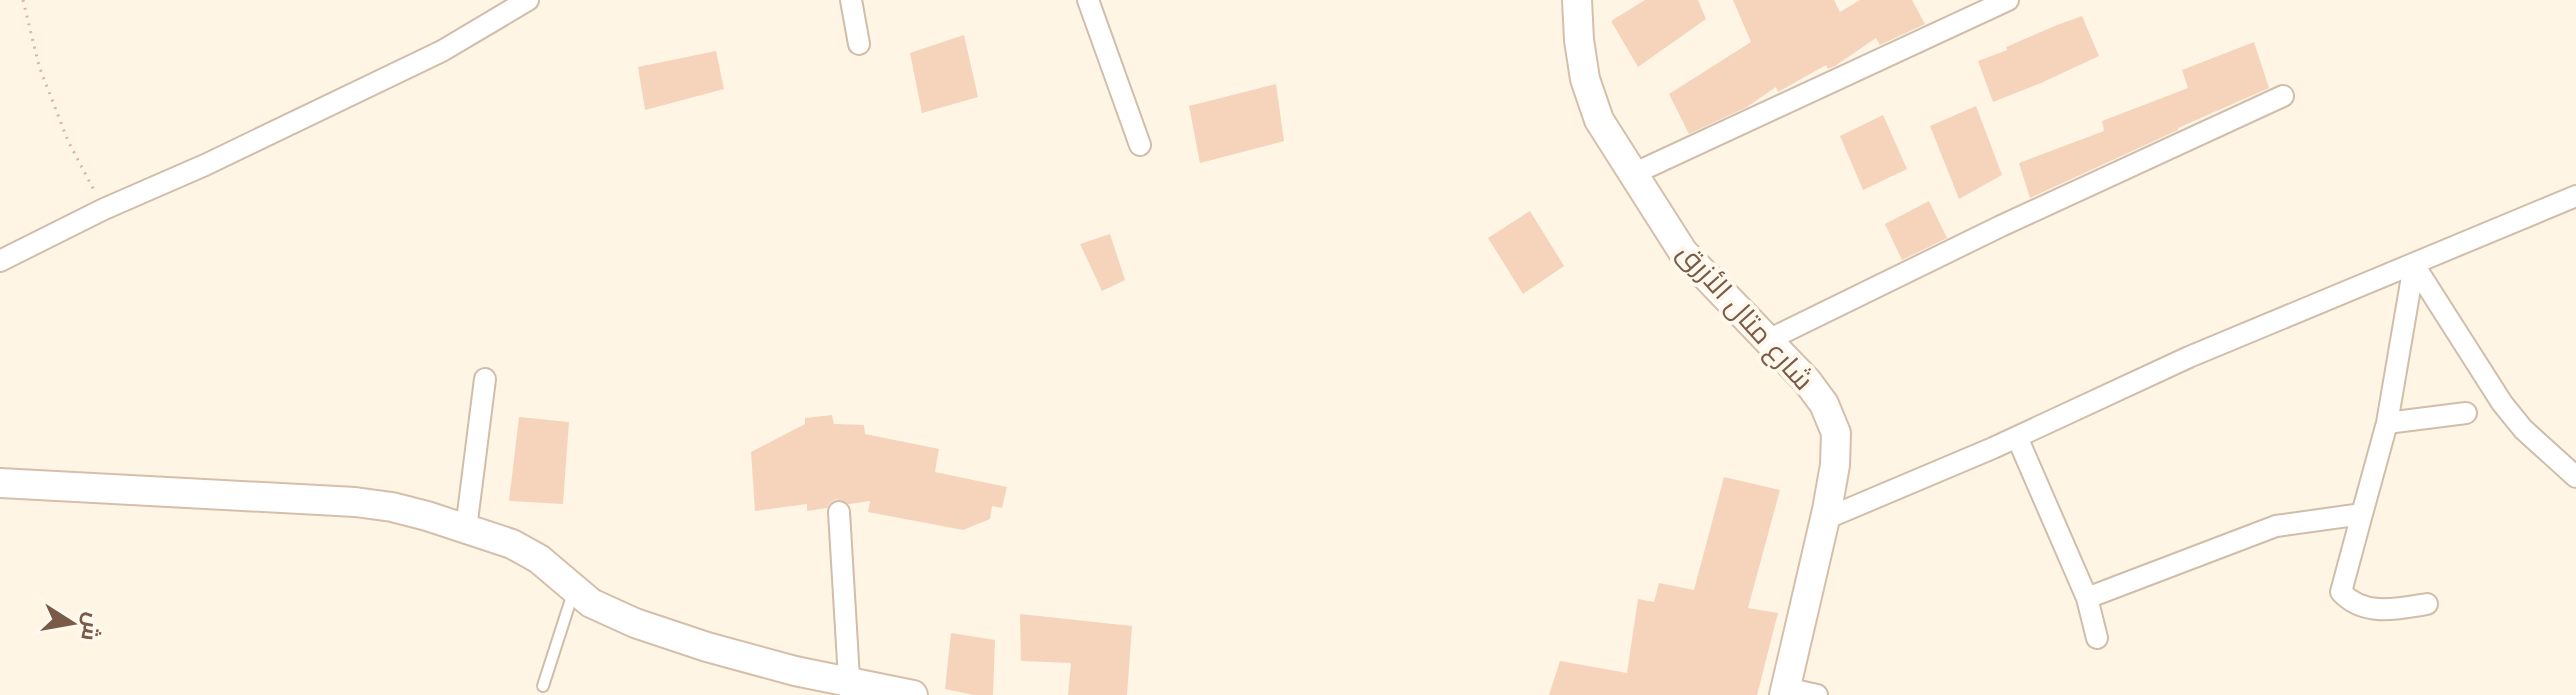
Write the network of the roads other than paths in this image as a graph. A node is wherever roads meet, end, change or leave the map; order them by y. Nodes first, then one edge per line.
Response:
1 (528, 0) edge
2 (851, 0) edge
3 (1088, 0) edge
4 (1577, 0) edge
5 (2008, 0) edge
6 (859, 44) dead end
7 (2283, 96) dead end
8 (1140, 145) dead end
9 (1633, 174) junction
10 (2576, 196) edge
11 (0, 261) edge
12 (2414, 265) junction
13 (1768, 340) junction
14 (485, 379) dead end
15 (2466, 413) dead end
16 (2387, 423) junction
17 (2017, 437) junction
18 (2576, 477) edge
19 (0, 483) edge
20 (839, 512) dead end
21 (2362, 514) junction
22 (1825, 519) junction
23 (466, 529) junction
24 (575, 590) junction
25 (2087, 598) junction
26 (2427, 604) dead end
27 (2097, 638) dead end
28 (543, 686) dead end
29 (850, 689) edge
30 (1784, 691) edge
31 (913, 695) edge
32 (1817, 695) edge

1 - 11 street
2 - 6 street
3 - 8 street
4 - 9 main road, شارع متال الأزرق
5 - 9 street
7 - 13 street
9 - 13 main road, شارع متال الأزرق
10 - 12 street
12 - 16 street
12 - 17 street
12 - 18 street
13 - 22 main road, شارع متال الأزرق
14 - 23 street
15 - 16 street
16 - 21 street
17 - 22 street
17 - 25 street
19 - 23 main road
20 - 29 street
21 - 25 street
21 - 26 street
22 - 30 main road, شارع متال الأزرق
23 - 24 main road
24 - 28 lane
24 - 29 main road
25 - 27 street
29 - 31 main road
30 - 32 street

